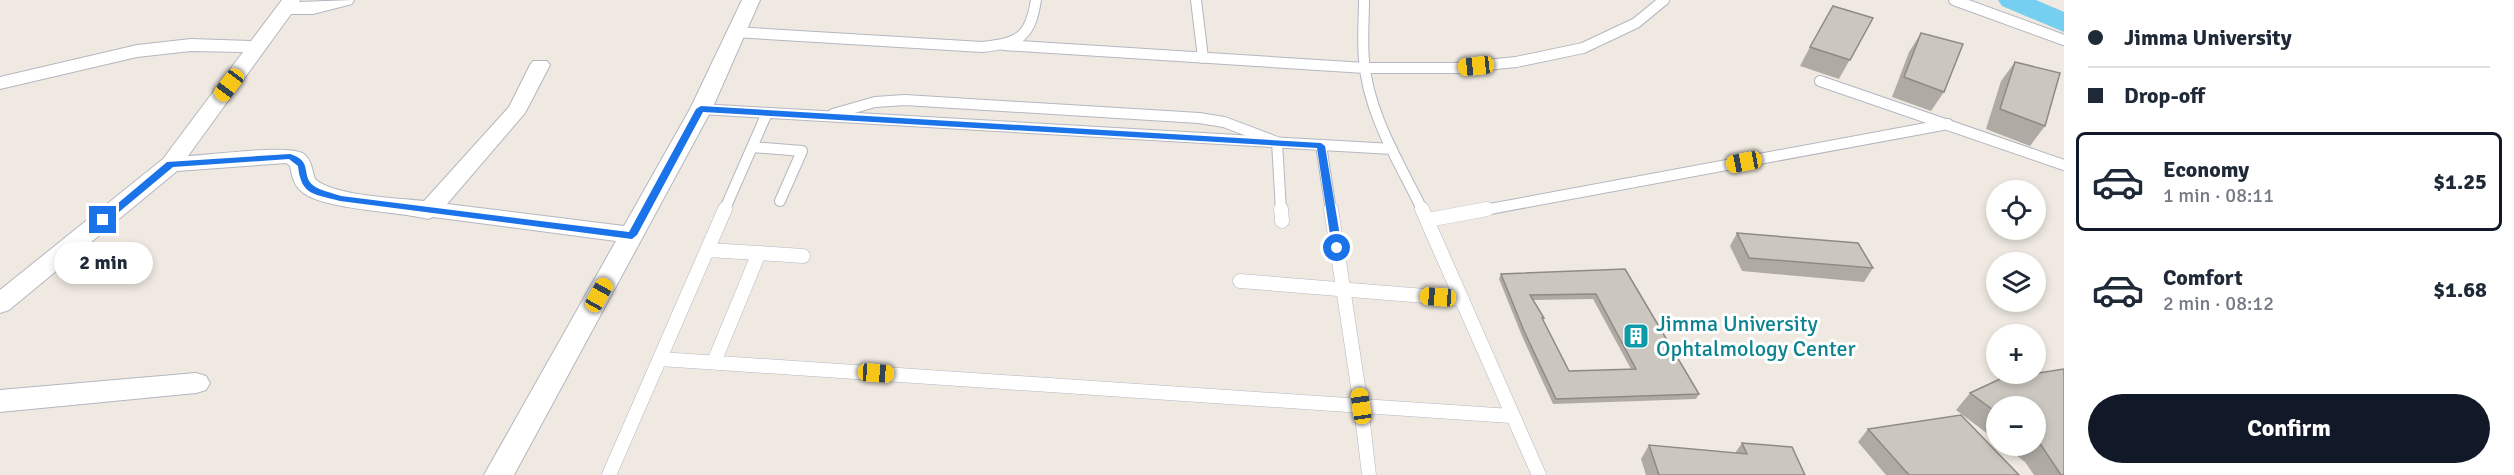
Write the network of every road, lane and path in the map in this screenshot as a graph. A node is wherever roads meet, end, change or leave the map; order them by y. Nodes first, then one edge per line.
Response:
1 (345, 0) edge
2 (751, 0) edge
3 (1036, 0) edge
4 (1196, 0) edge
5 (1364, 0) edge
6 (1664, 0) edge
7 (1954, 0) edge
8 (289, 4) edge
9 (735, 32) junction
10 (2064, 40) edge
11 (1004, 45) junction
12 (258, 47) junction
13 (1203, 58) junction
14 (540, 65) dead end
15 (1365, 68) junction
16 (1820, 81) dead end
17 (0, 83) edge
18 (701, 109) junction
19 (767, 113) junction
20 (826, 116) junction
21 (1948, 124) junction
22 (1277, 142) junction
23 (1321, 146) junction
24 (752, 147) junction
25 (1392, 149) junction
26 (171, 164) junction
27 (2064, 165) edge
28 (780, 201) dead end
29 (428, 211) junction
30 (1428, 220) junction
31 (1282, 221) dead end
32 (632, 235) junction
33 (707, 250) junction
34 (759, 253) junction
35 (802, 256) dead end
36 (1240, 281) dead end
37 (1344, 290) junction
38 (1462, 298) junction
39 (0, 304) edge
40 (660, 358) junction
41 (714, 362) junction
42 (196, 383) dead end
43 (0, 402) edge
44 (1361, 406) junction
45 (1511, 416) junction
46 (499, 475) edge
47 (609, 475) edge
48 (1369, 475) edge
49 (1539, 475) edge

1 - 8 street
2 - 9 street
3 - 11 lane
4 - 13 lane
5 - 15 lane
6 - 15 lane
7 - 10 lane
8 - 12 street
9 - 11 lane
9 - 18 street
11 - 13 lane
12 - 17 street
12 - 26 street
13 - 15 lane
14 - 29 street
15 - 25 lane
16 - 21 lane
18 - 19 lane
18 - 32 street
19 - 20 lane
19 - 24 lane
20 - 22 lane
20 - 22 lane
21 - 27 lane
21 - 30 lane
22 - 23 lane
22 - 31 lane
23 - 25 lane
23 - 37 lane
24 - 28 lane
24 - 33 lane
25 - 30 lane
26 - 29 street
26 - 39 street
29 - 32 street
30 - 38 lane
32 - 46 street
33 - 34 lane
33 - 40 lane
34 - 35 lane
34 - 41 lane
36 - 37 lane
37 - 38 lane
37 - 44 lane
38 - 45 lane
40 - 41 lane
40 - 47 lane
41 - 44 lane
42 - 43 street
44 - 45 lane
44 - 48 lane
45 - 49 lane

